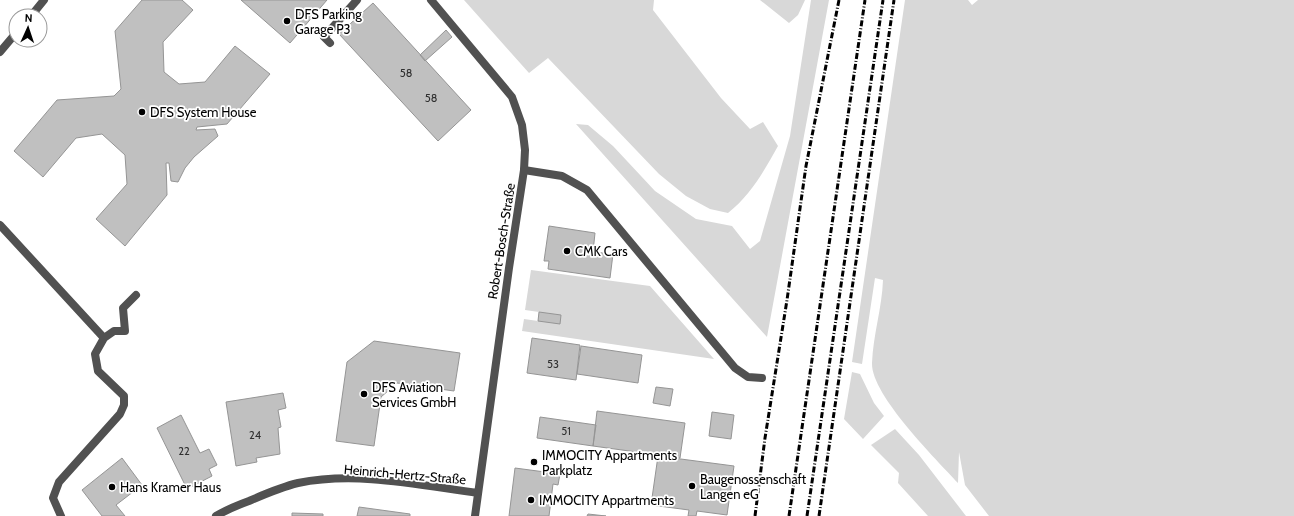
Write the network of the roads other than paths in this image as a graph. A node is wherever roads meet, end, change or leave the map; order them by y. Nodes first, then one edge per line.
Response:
1 (44, 0) edge
2 (357, 0) edge
3 (431, 0) edge
4 (38, 8) edge
5 (8, 42) edge
6 (330, 43) dead end
7 (0, 52) edge
8 (524, 170) junction
9 (0, 225) edge
10 (136, 295) dead end
11 (104, 338) junction
12 (762, 378) dead end
13 (478, 493) junction
14 (61, 516) edge
15 (216, 516) edge
16 (475, 516) edge

1 - 4 street
2 - 6 street
3 - 8 street, Robert-Bosch-Straße
5 - 7 street
8 - 12 street
8 - 13 street, Robert-Bosch-Straße
9 - 11 street
10 - 11 street
11 - 14 street
13 - 15 street, Heinrich-Hertz-Straße
13 - 16 street, Robert-Bosch-Straße

